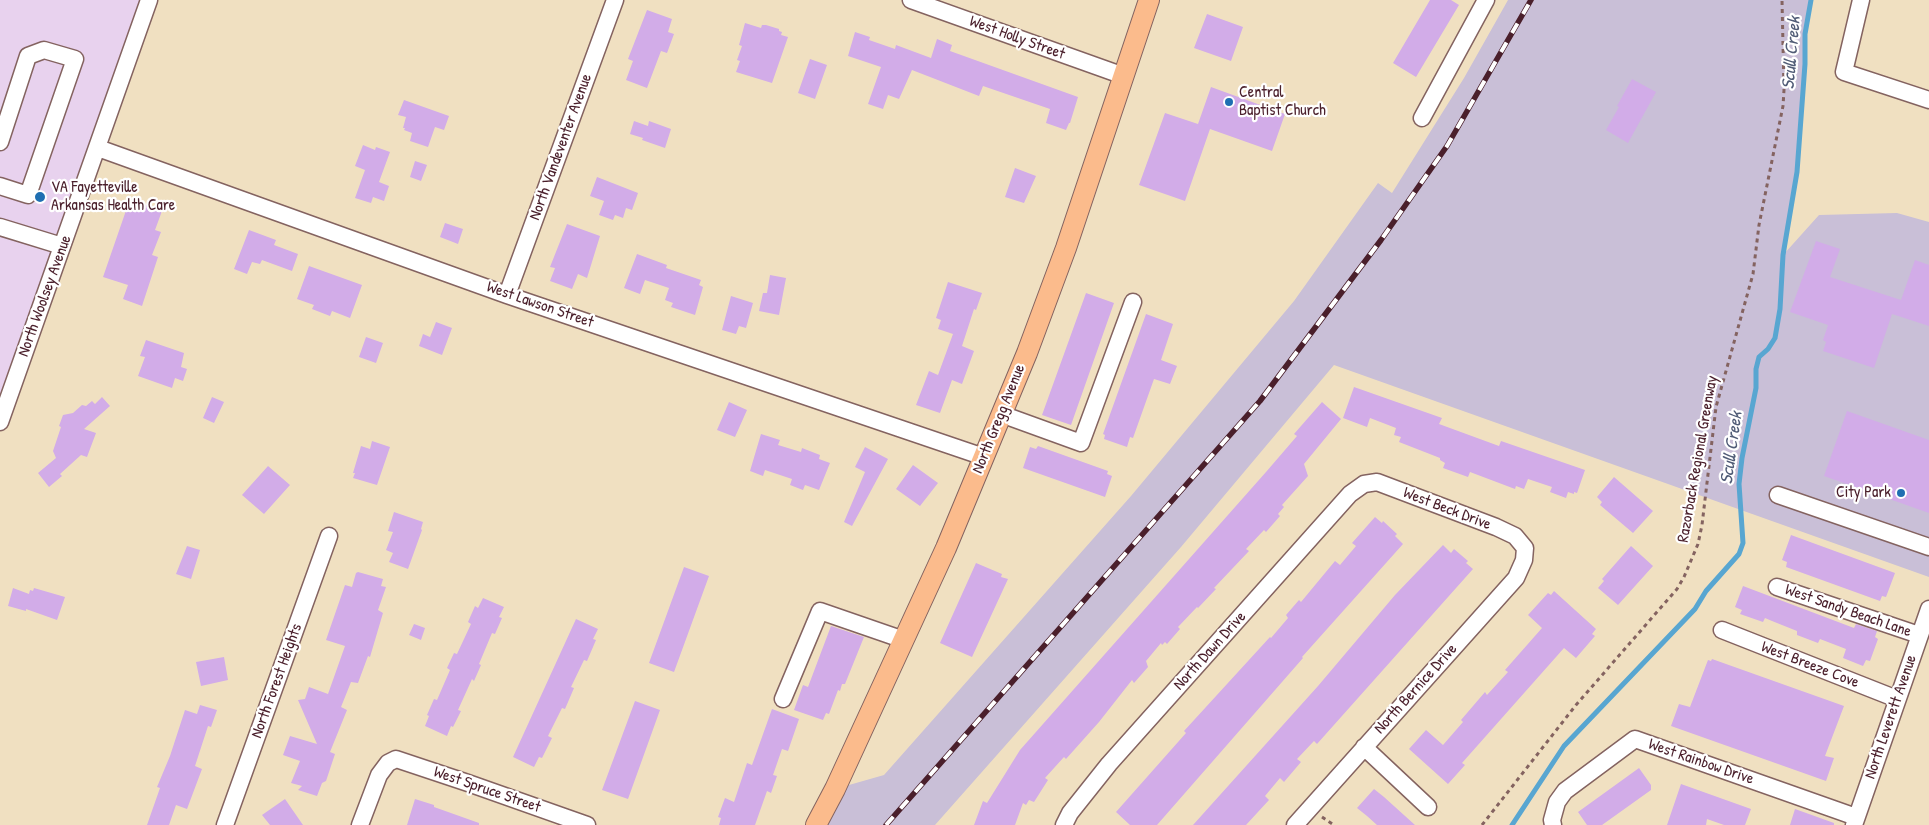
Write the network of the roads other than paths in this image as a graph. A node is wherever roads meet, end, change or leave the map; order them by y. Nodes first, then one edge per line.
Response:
1 (149, 0) edge
2 (615, 0) edge
3 (910, 0) edge
4 (1149, 0) edge
5 (1486, 0) edge
6 (1862, 0) edge
7 (1124, 76) junction
8 (1929, 100) edge
9 (1422, 118) dead end
10 (0, 142) edge
11 (98, 148) junction
12 (0, 186) edge
13 (0, 228) edge
14 (62, 246) junction
15 (507, 294) junction
16 (1133, 302) dead end
17 (1002, 414) junction
18 (0, 422) edge
19 (984, 457) junction
20 (1364, 484) joint
21 (1778, 495) dead end
22 (329, 536) dead end
23 (1929, 547) edge
24 (1524, 548) joint
25 (1777, 587) dead end
26 (1929, 609) edge
27 (1722, 630) dead end
28 (1920, 635) junction
29 (904, 640) junction
30 (783, 699) dead end
31 (1897, 699) junction
32 (1364, 747) junction
33 (1428, 807) dead end
34 (1855, 821) edge
35 (225, 825) edge
36 (360, 825) edge
37 (587, 825) edge
38 (816, 825) edge
39 (1064, 825) edge
40 (1295, 825) edge
41 (1553, 825) edge

1 - 11 street, North Woolsey Avenue
2 - 15 street, North Vandeventer Avenue
3 - 7 street, West Holly Street
4 - 7 main road, North Gregg Avenue
5 - 9 street
6 - 8 street
7 - 17 main road, North Gregg Avenue
10 - 12 street
11 - 14 street, North Woolsey Avenue
11 - 15 street, West Lawson Street
13 - 14 street
14 - 18 street, North Woolsey Avenue
15 - 19 street, West Lawson Street
16 - 17 street
17 - 19 main road, North Gregg Avenue
19 - 29 main road, North Gregg Avenue
20 - 24 street, West Beck Drive
20 - 39 street, North Dawn Drive
21 - 23 street
22 - 35 street, North Forest Heights
24 - 32 street, North Bernice Drive
25 - 28 street, West Sandy Beach Lane
26 - 28 street, North Leverett Avenue
27 - 31 street, West Breeze Cove
28 - 31 street, North Leverett Avenue
29 - 30 street
29 - 38 main road, North Gregg Avenue
31 - 34 street, North Leverett Avenue
32 - 33 street
32 - 40 street, North Bernice Drive
34 - 41 street, West Rainbow Drive
36 - 37 street, West Spruce Street

